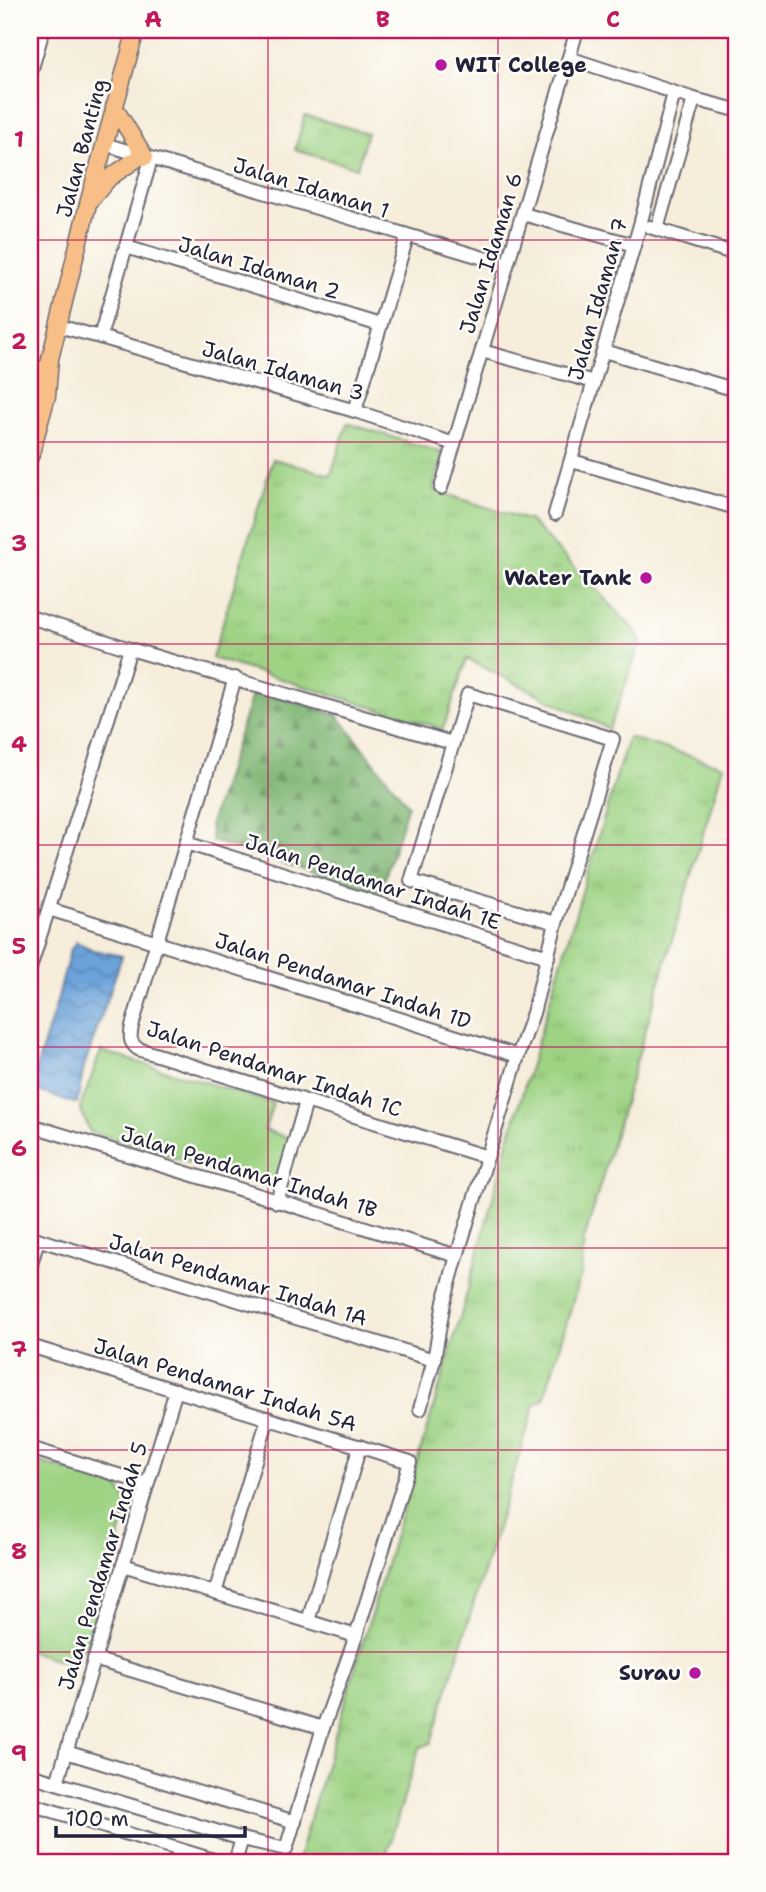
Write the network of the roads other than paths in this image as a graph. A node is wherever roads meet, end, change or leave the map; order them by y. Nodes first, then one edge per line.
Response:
1 (43, 30) edge
2 (136, 30) edge
3 (577, 30) edge
4 (569, 58) junction
5 (30, 75) edge
6 (674, 93) junction
7 (694, 99) junction
8 (114, 107) junction
9 (736, 110) edge
10 (104, 144) junction
11 (146, 157) junction
12 (88, 204) junction
13 (523, 214) junction
14 (640, 225) junction
15 (657, 229) junction
16 (407, 237) junction
17 (634, 245) junction
18 (126, 247) junction
19 (736, 254) edge
20 (506, 265) junction
21 (58, 326) junction
22 (380, 326) junction
23 (100, 337) junction
24 (482, 351) junction
25 (604, 351) junction
26 (50, 359) junction
27 (594, 382) junction
28 (736, 390) edge
29 (30, 402) edge
30 (355, 411) junction
31 (454, 444) junction
32 (30, 457) edge
33 (572, 461) junction
34 (441, 488) dead end
35 (736, 509) edge
36 (555, 514) dead end
37 (30, 617) edge
38 (130, 649) junction
39 (235, 678) junction
40 (452, 743) junction
41 (186, 843) junction
42 (49, 909) junction
43 (556, 923) junction
44 (157, 942) junction
45 (548, 957) junction
46 (30, 968) edge
47 (518, 1056) junction
48 (306, 1102) junction
49 (30, 1125) edge
50 (487, 1157) junction
51 (277, 1202) junction
52 (34, 1238) edge
53 (457, 1256) junction
54 (30, 1268) edge
55 (30, 1346) edge
56 (434, 1360) junction
57 (176, 1390) junction
58 (420, 1409) dead end
59 (268, 1418) junction
60 (360, 1446) junction
61 (30, 1448) edge
62 (147, 1484) junction
63 (123, 1565) junction
64 (215, 1593) junction
65 (308, 1621) junction
66 (356, 1636) junction
67 (94, 1659) junction
68 (323, 1728) junction
69 (66, 1752) junction
70 (30, 1775) edge
71 (57, 1783) junction
72 (30, 1804) edge
73 (295, 1822) junction
74 (242, 1839) junction
75 (220, 1862) edge
76 (235, 1862) edge

1 - 5 street
2 - 8 main road, Jalan Banting
3 - 4 street, Jalan Idaman 6
4 - 6 street
4 - 13 street, Jalan Idaman 6
6 - 7 street
6 - 14 street, Jalan Idaman 7
7 - 9 street
7 - 15 street, Jalan Idaman 7
8 - 10 main road, Jalan Banting
8 - 11 main road
10 - 11 street, Jalan Idaman 1
10 - 12 main road, Jalan Banting
11 - 12 main road
11 - 16 street, Jalan Idaman 1
11 - 18 street
12 - 21 main road, Jalan Banting
13 - 17 street
13 - 20 street, Jalan Idaman 6
14 - 15 street
14 - 17 street, Jalan Idaman 7
15 - 19 street
16 - 20 street, Jalan Idaman 1
16 - 22 street
17 - 25 street, Jalan Idaman 7
18 - 22 street, Jalan Idaman 2
18 - 23 street
20 - 24 street, Jalan Idaman 6
21 - 23 street, Jalan Idaman 3
21 - 26 main road, Jalan Banting
22 - 30 street
23 - 30 street, Jalan Idaman 3
24 - 27 street
24 - 31 street, Jalan Idaman 6
25 - 27 street, Jalan Idaman 7
25 - 28 street
26 - 29 main road, Jalan Banting
26 - 32 main road, Jalan Banting
27 - 33 street, Jalan Idaman 7
30 - 31 street, Jalan Idaman 3
31 - 34 street, Jalan Idaman 6
33 - 35 street
33 - 36 street, Jalan Idaman 7
37 - 38 street
38 - 39 street
38 - 42 street
39 - 40 street
39 - 41 street, Jalan Pendamar Indah 1C
40 - 43 street
40 - 43 street
41 - 44 street, Jalan Pendamar Indah 1C
41 - 45 street, Jalan Pendamar Indah 1E
42 - 44 street, Jalan Pendamar Indah 1D
42 - 46 street
43 - 45 street
44 - 47 street, Jalan Pendamar Indah 1D
44 - 48 street, Jalan Pendamar Indah 1C
45 - 47 street
47 - 50 street
48 - 50 street, Jalan Pendamar Indah 1C
48 - 51 street
49 - 51 street, Jalan Pendamar Indah 1B
50 - 53 street
51 - 53 street, Jalan Pendamar Indah 1B
52 - 54 street
52 - 56 street, Jalan Pendamar Indah 1A
53 - 56 street
55 - 57 street, Jalan Pendamar Indah 5A
56 - 58 street
57 - 59 street, Jalan Pendamar Indah 5A
57 - 62 street, Jalan Pendamar Indah 5
59 - 60 street, Jalan Pendamar Indah 5A
59 - 64 street
60 - 65 street
60 - 66 street, Jalan Pendamar Indah 5A
61 - 62 street
62 - 63 street, Jalan Pendamar Indah 5
63 - 64 street
63 - 67 street, Jalan Pendamar Indah 5
64 - 65 street
65 - 66 street
66 - 68 street
67 - 68 street
67 - 69 street, Jalan Pendamar Indah 5
68 - 73 street
69 - 71 street, Jalan Pendamar Indah 5
69 - 73 street
70 - 71 street
71 - 74 street
72 - 75 street
73 - 74 street
74 - 76 street

